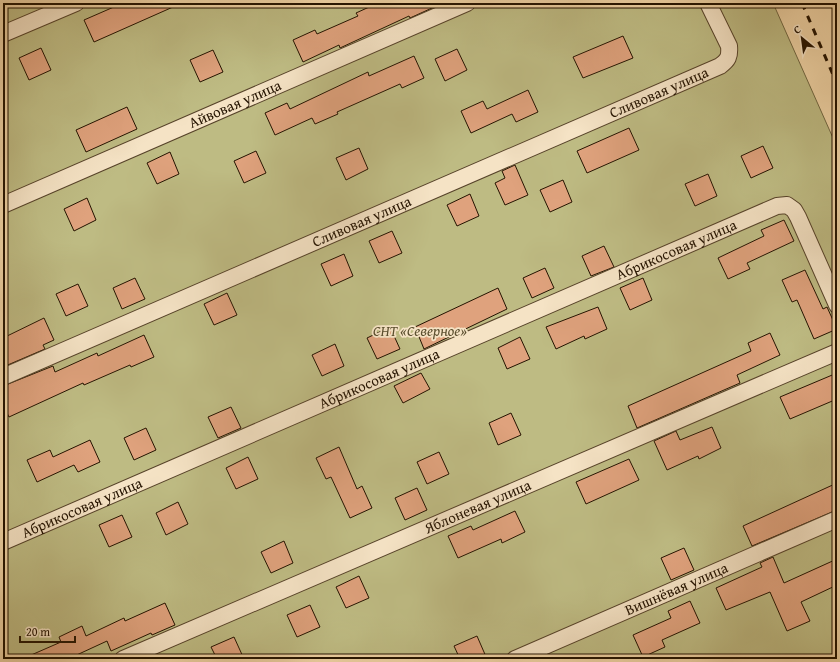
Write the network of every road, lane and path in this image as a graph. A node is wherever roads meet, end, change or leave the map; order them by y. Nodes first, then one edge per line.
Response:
1 (76, 3) edge
2 (467, 3) edge
3 (708, 3) edge
4 (3, 34) edge
5 (3, 205) edge
6 (837, 305) edge
7 (835, 354) edge
8 (3, 377) edge
9 (837, 519) edge
10 (3, 542) edge
11 (123, 659) edge
12 (515, 659) edge

1 - 4 street
2 - 5 street, Айвовая улица
3 - 8 street, Сливовая улица
6 - 10 street, Абрикосовая улица
7 - 11 street, Яблоневая улица
9 - 12 street, Вишнёвая улица

